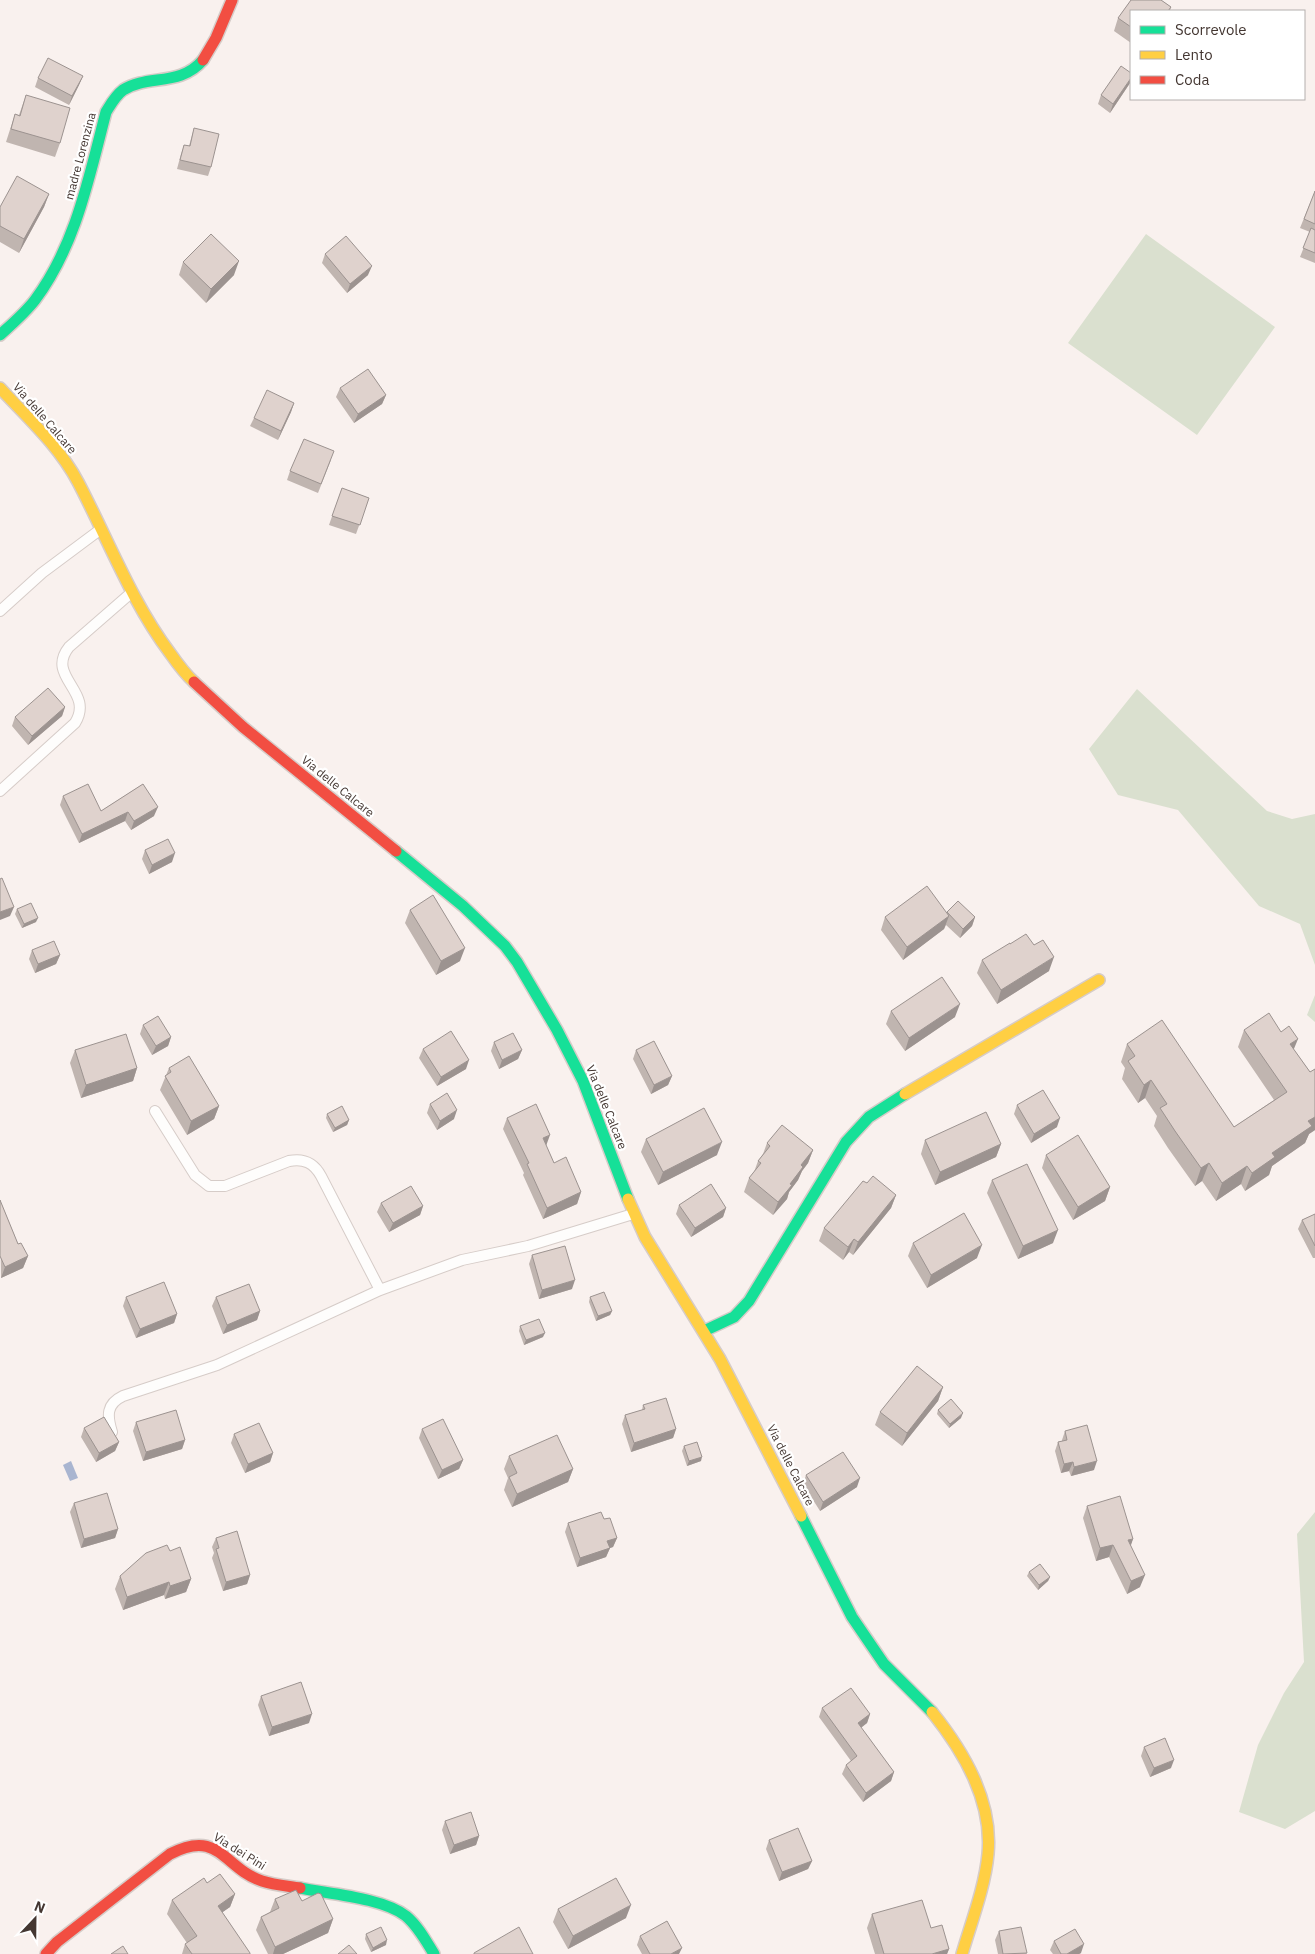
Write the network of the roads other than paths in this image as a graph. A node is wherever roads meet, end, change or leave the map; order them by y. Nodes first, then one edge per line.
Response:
1 (232, 0) edge
2 (0, 335) edge
3 (0, 388) edge
4 (102, 528) junction
5 (132, 592) junction
6 (0, 611) edge
7 (0, 790) edge
8 (1100, 980) dead end
9 (155, 1111) dead end
10 (634, 1214) junction
11 (380, 1290) junction
12 (704, 1332) junction
13 (112, 1432) edge
14 (46, 1954) edge
15 (434, 1954) edge
16 (962, 1954) edge

1 - 2 street, madre Lorenzina
3 - 4 street, Via delle Calcare
4 - 5 street, Via delle Calcare
4 - 6 lane
5 - 7 lane
5 - 10 street, Via delle Calcare
8 - 12 street
9 - 11 lane
10 - 11 lane
10 - 12 street, Via delle Calcare
11 - 13 lane
12 - 16 street, Via delle Calcare
14 - 15 street, Via dei Pini

